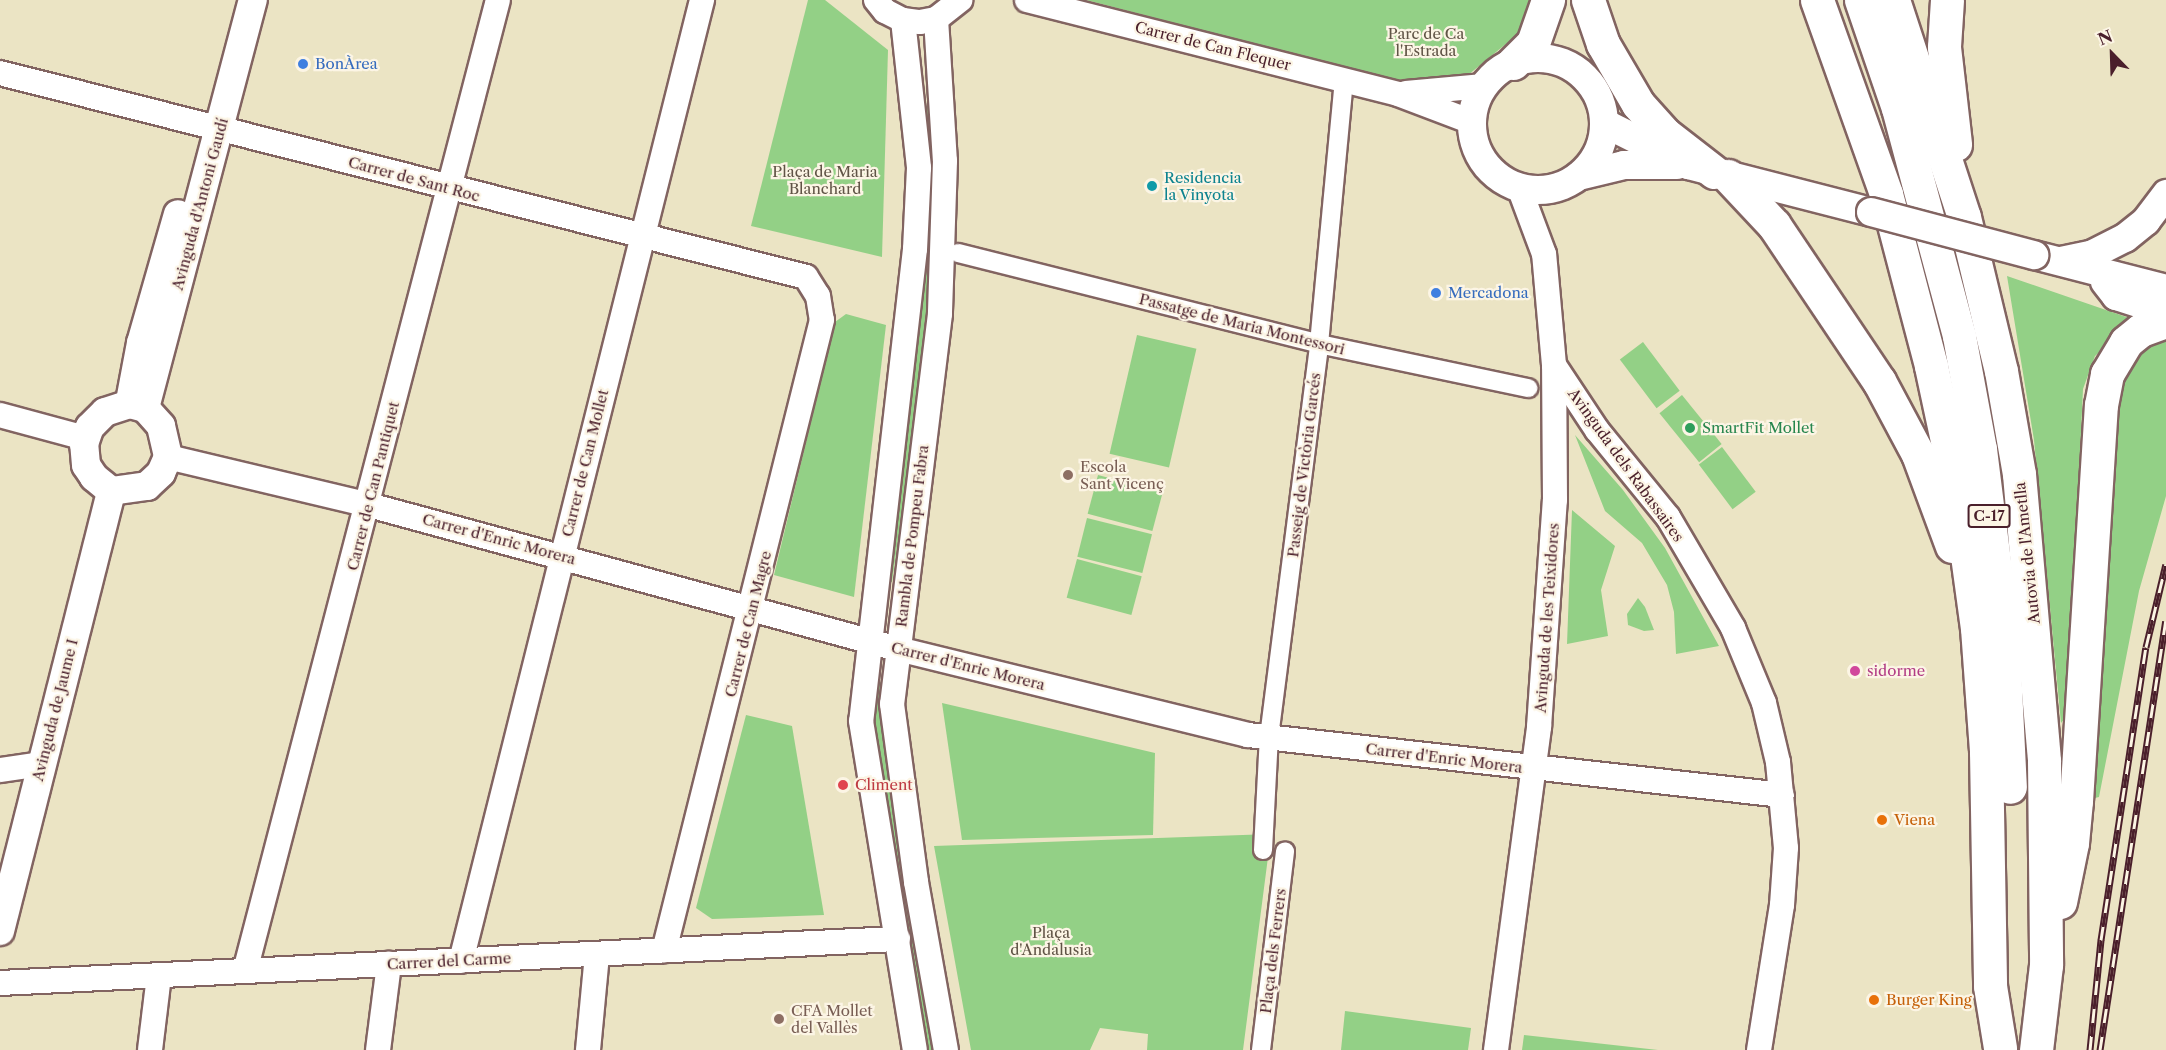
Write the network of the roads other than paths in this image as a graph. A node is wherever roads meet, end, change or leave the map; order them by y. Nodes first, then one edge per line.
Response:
1 (236, 0) edge
2 (253, 0) edge
3 (498, 0) edge
4 (702, 0) edge
5 (876, 0) edge
6 (960, 0) edge
7 (1028, 0) edge
8 (1548, 0) edge
9 (1588, 0) edge
10 (1817, 0) edge
11 (1861, 0) edge
12 (1893, 0) edge
13 (1947, 0) edge
14 (936, 19) junction
15 (903, 21) junction
16 (1513, 63) junction
17 (0, 73) edge
18 (1344, 80) junction
19 (1484, 86) junction
20 (1398, 94) junction
21 (1472, 122) junction
22 (1604, 123) junction
23 (211, 127) junction
24 (1710, 171) junction
25 (1578, 176) junction
26 (1519, 187) junction
27 (449, 188) junction
28 (2166, 194) edge
29 (1964, 217) junction
30 (642, 238) junction
31 (958, 253) dead end
32 (2048, 258) junction
33 (2098, 273) junction
34 (2166, 289) edge
35 (818, 296) joint
36 (2166, 312) edge
37 (2166, 321) edge
38 (1319, 344) junction
39 (1554, 366) junction
40 (1528, 388) dead end
41 (137, 406) junction
42 (0, 415) edge
43 (86, 438) junction
44 (168, 457) junction
45 (111, 491) junction
46 (369, 505) junction
47 (561, 556) junction
48 (753, 607) junction
49 (1977, 628) junction
50 (868, 641) junction
51 (898, 649) junction
52 (1269, 737) junction
53 (41, 764) junction
54 (1531, 769) junction
55 (0, 770) edge
56 (1782, 795) junction
57 (1263, 850) dead end
58 (1285, 851) dead end
59 (0, 930) edge
60 (898, 939) junction
61 (664, 951) junction
62 (597, 954) junction
63 (461, 960) junction
64 (389, 964) junction
65 (2046, 965) junction
66 (245, 971) junction
67 (159, 976) junction
68 (0, 983) edge
69 (2000, 1049) edge
70 (150, 1050) edge
71 (378, 1050) edge
72 (588, 1050) edge
73 (915, 1050) edge
74 (946, 1050) edge
75 (1261, 1050) edge
76 (1496, 1050) edge
77 (1759, 1050) edge
78 (2036, 1050) edge

1 - 23 street, Avinguda d'Antoni Gaudí
2 - 23 street, Avinguda d'Antoni Gaudí
3 - 27 street, Carrer de Can Pantiquet
4 - 30 street, Carrer de Can Mollet
5 - 15 street
6 - 14 street
7 - 18 street, Carrer de Can Flequer
8 - 16 highway
9 - 24 highway
10 - 49 highway
11 - 69 highway, C-17
12 - 29 highway, Autovia de l'Ametlla / C-17
13 - 29 highway
14 - 15 street
14 - 51 street, Rambla de Pompeu Fabra
15 - 50 street, Rambla de Pompeu Fabra
16 - 19 street
16 - 22 street
17 - 23 street, Carrer de Sant Roc
18 - 20 street, Carrer de Can Flequer
18 - 38 street, Passeig de Victòria Garcés
19 - 20 street, Carrer de Can Flequer
19 - 21 street
20 - 21 street, Carrer de Can Flequer
21 - 26 street
22 - 24 street
22 - 25 street
23 - 27 street, Carrer de Sant Roc
23 - 41 street, Avinguda d'Antoni Gaudí
24 - 25 street
24 - 32 street, bridge
24 - 49 highway
25 - 26 street
26 - 39 street, Avinguda de les Teixidores
27 - 30 street, Carrer de Sant Roc
27 - 46 street, Carrer de Can Pantiquet
28 - 32 street
29 - 65 highway, Autovia de l'Ametlla / C-17
30 - 35 street, Carrer de Sant Roc
30 - 47 street, Carrer de Can Mollet
31 - 38 street, Passatge de Maria Montessori
32 - 33 street
33 - 34 street
33 - 36 street
35 - 48 street, Carrer de Can Magre
37 - 65 highway
38 - 40 street, Passatge de Maria Montessori
38 - 52 street, Passeig de Victòria Garcés
39 - 54 street, Avinguda de les Teixidores
39 - 56 street, Avinguda dels Rabassaires
41 - 43 street
41 - 44 street
42 - 43 street
43 - 45 street
44 - 45 street
44 - 46 street, Carrer d'Enric Morera
45 - 53 street, Avinguda de Jaume I
46 - 47 street, Carrer d'Enric Morera
46 - 66 street, Carrer de Can Pantiquet
47 - 48 street, Carrer d'Enric Morera
47 - 63 street, Carrer de Can Mollet
48 - 50 street, Carrer d'Enric Morera
48 - 61 street, Carrer de Can Magre
49 - 69 highway
50 - 51 street, Carrer d'Enric Morera
50 - 60 street, Rambla de Pompeu Fabra
51 - 52 street, Carrer d'Enric Morera
51 - 74 street, Rambla de Pompeu Fabra
52 - 54 street, Carrer d'Enric Morera
52 - 57 street, Passeig de Victòria Garcés
53 - 55 street
53 - 59 street, Avinguda de Jaume I
54 - 56 street, Carrer d'Enric Morera
54 - 76 street, Avinguda de les Teixidores
56 - 77 street, Avinguda dels Rabassaires
58 - 75 street, Plaça dels Ferrers
60 - 61 street, Carrer del Carme
60 - 73 street, Rambla de Pompeu Fabra
61 - 62 street, Carrer del Carme
62 - 63 street, Carrer del Carme
62 - 72 street
63 - 64 street, Carrer del Carme
64 - 66 street, Carrer del Carme
64 - 71 street
65 - 78 highway, Autovia de l'Ametlla / C-17
66 - 67 street, Carrer del Carme
67 - 68 street, Carrer del Carme
67 - 70 street

